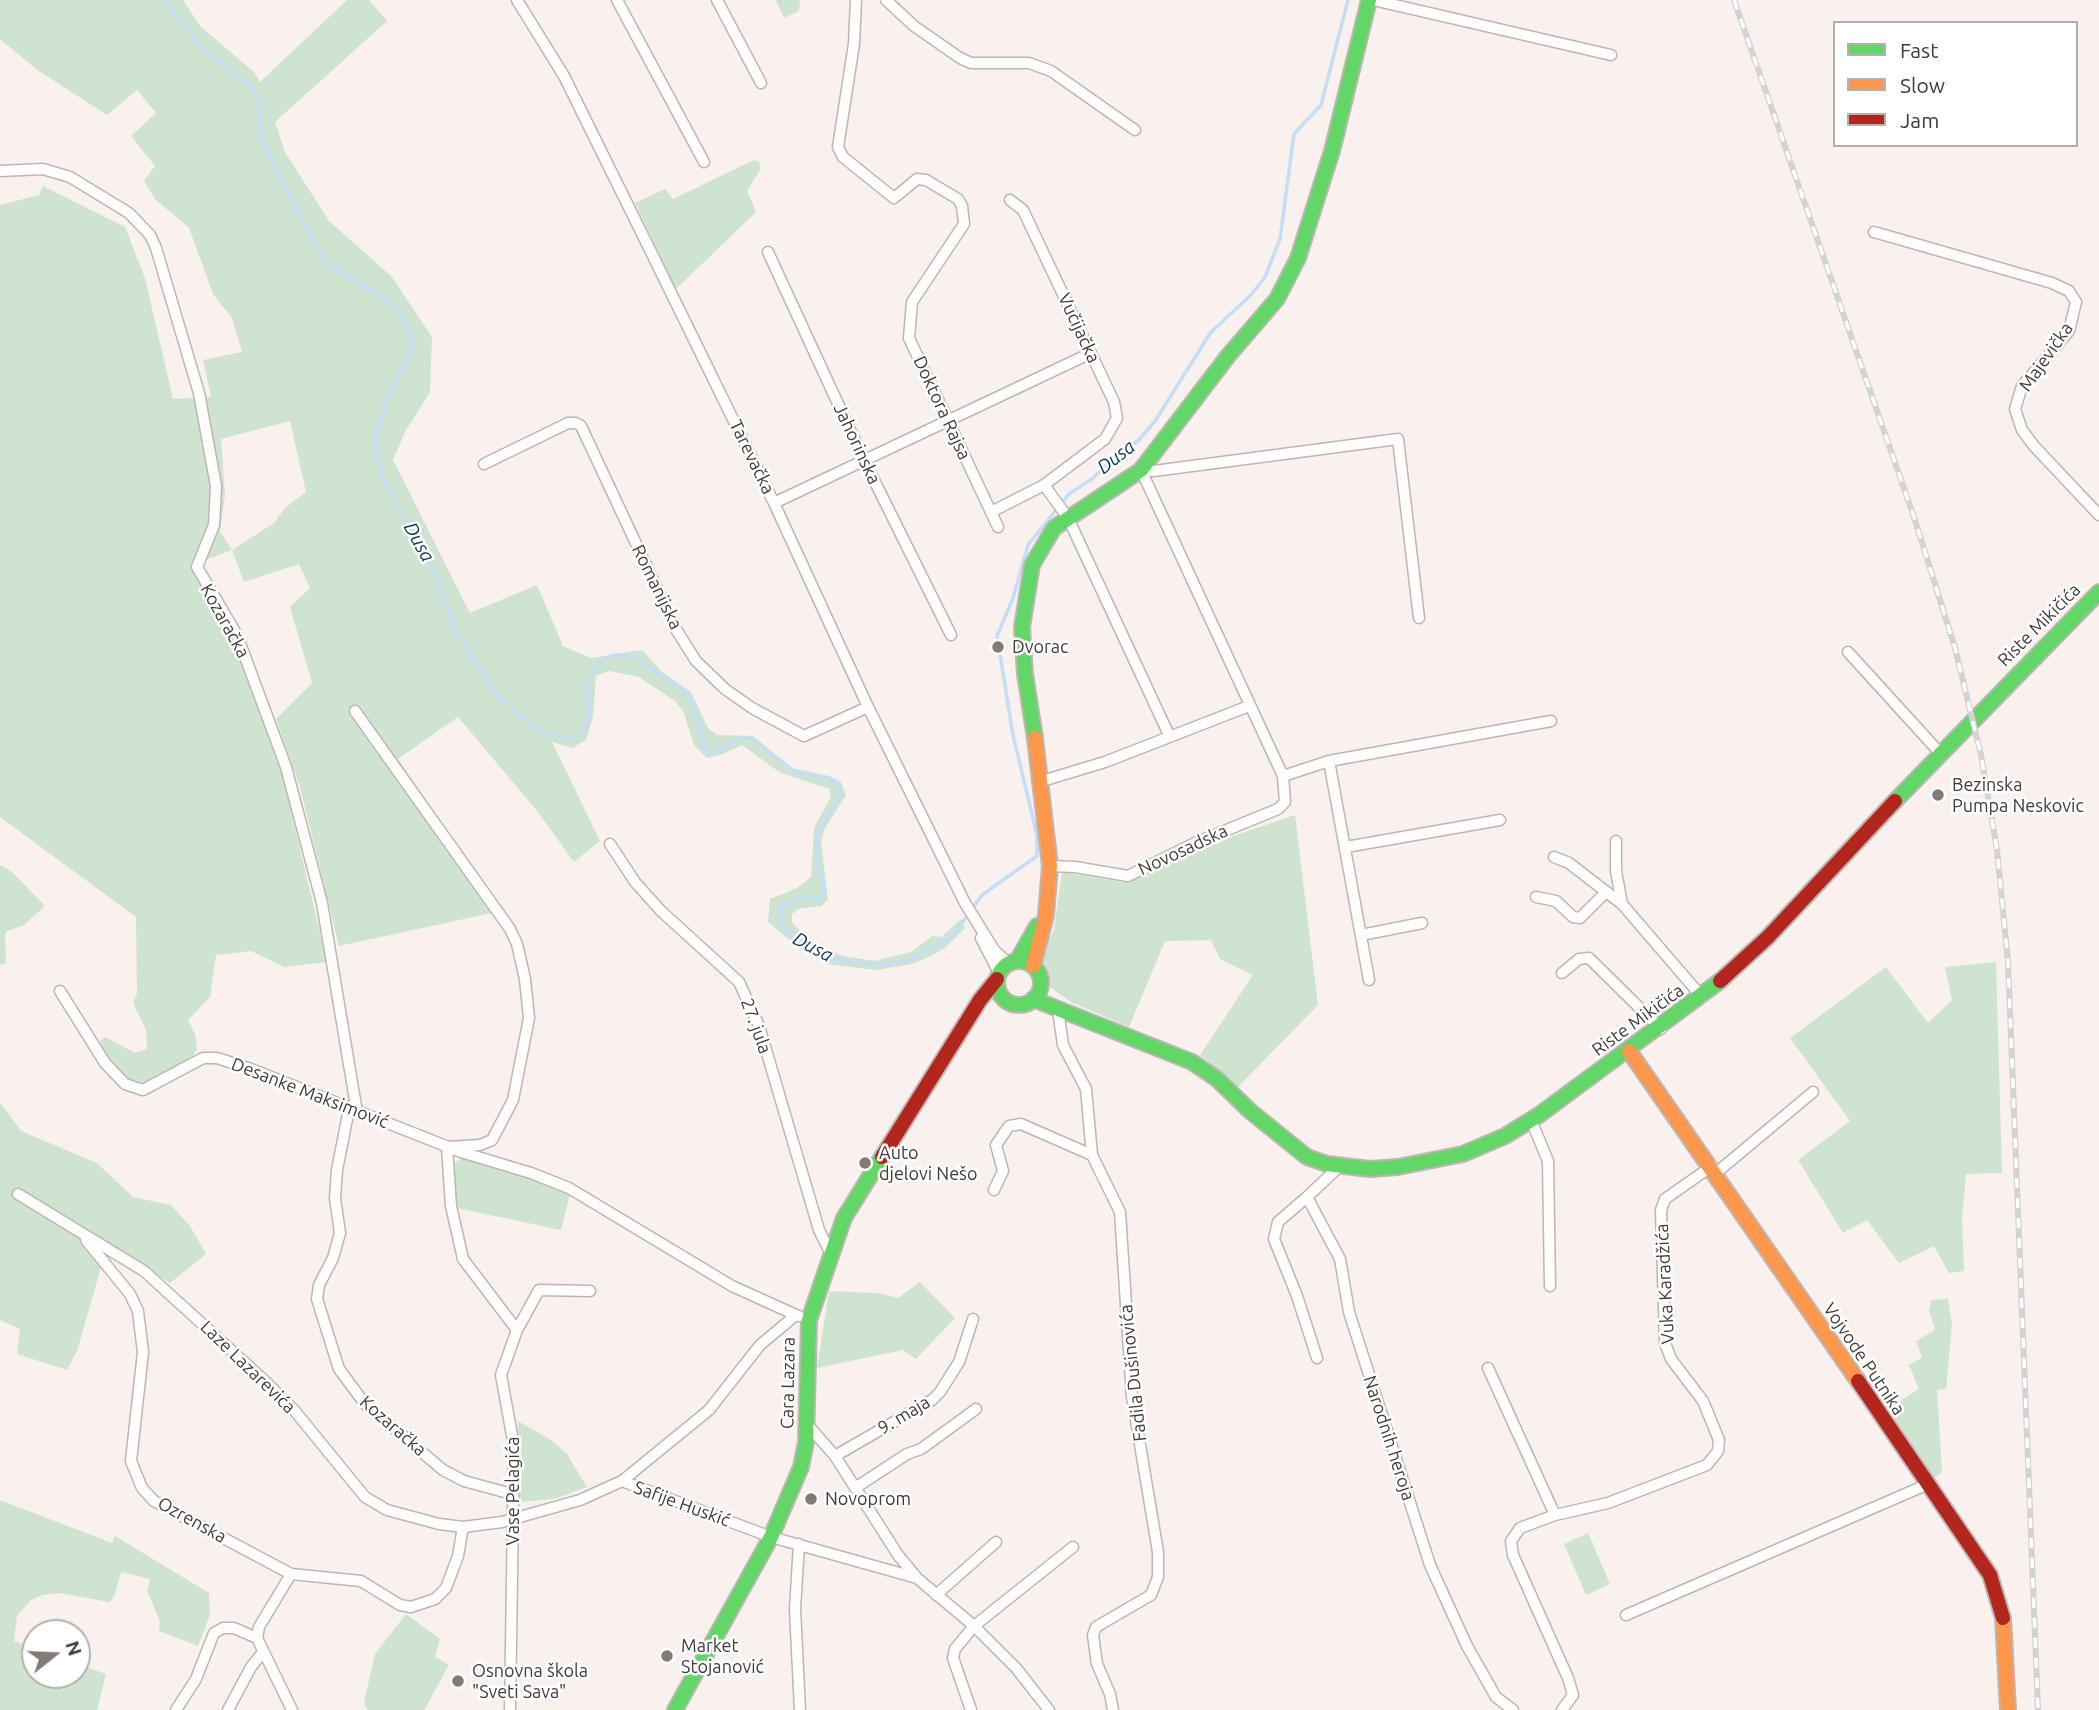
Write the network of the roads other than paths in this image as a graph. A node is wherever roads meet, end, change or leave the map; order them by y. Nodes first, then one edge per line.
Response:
1 (517, 0) edge
2 (617, 0) edge
3 (717, 0) edge
4 (856, 0) edge
5 (886, 0) edge
6 (1371, 0) edge
7 (1611, 55) dead end
8 (761, 83) dead end
9 (1135, 130) dead end
10 (704, 162) dead end
11 (0, 171) edge
12 (1010, 200) dead end
13 (1874, 232) dead end
14 (768, 252) dead end
15 (1091, 353) junction
16 (948, 422) junction
17 (864, 460) junction
18 (484, 464) dead end
19 (1141, 470) junction
20 (1047, 489) junction
21 (774, 503) junction
22 (991, 512) junction
23 (1065, 515) junction
24 (2099, 515) edge
25 (998, 527) dead end
26 (2099, 592) edge
27 (1419, 618) dead end
28 (951, 635) dead end
29 (1848, 652) dead end
30 (1248, 706) junction
31 (868, 708) junction
32 (355, 712) dead end
33 (1551, 721) dead end
34 (1170, 735) junction
35 (1941, 753) junction
36 (1329, 761) junction
37 (1283, 776) junction
38 (1042, 780) junction
39 (1500, 820) dead end
40 (1616, 841) dead end
41 (610, 844) dead end
42 (1346, 847) junction
43 (1554, 858) dead end
44 (1050, 866) junction
45 (1606, 892) junction
46 (1536, 897) dead end
47 (1048, 899) junction
48 (1622, 904) junction
49 (1422, 923) dead end
50 (1361, 935) junction
51 (1033, 966) junction
52 (1006, 969) junction
53 (1562, 973) dead end
54 (1369, 980) dead end
55 (1041, 983) junction
56 (60, 991) dead end
57 (1702, 997) junction
58 (1033, 999) junction
59 (1006, 1001) junction
60 (1058, 1010) junction
61 (967, 1026) junction
62 (1096, 1026) junction
63 (1661, 1029) junction
64 (1629, 1051) junction
65 (1813, 1092) dead end
66 (353, 1111) junction
67 (1531, 1120) junction
68 (447, 1147) junction
69 (1092, 1155) junction
70 (1340, 1166) junction
71 (1714, 1169) junction
72 (994, 1190) dead end
73 (18, 1194) dead end
74 (1307, 1197) junction
75 (74, 1228) junction
76 (830, 1252) junction
77 (1550, 1286) dead end
78 (590, 1291) dead end
79 (802, 1317) junction
80 (973, 1319) dead end
81 (517, 1330) junction
82 (1317, 1358) dead end
83 (1488, 1368) dead end
84 (976, 1409) dead end
85 (807, 1424) junction
86 (835, 1456) junction
87 (622, 1481) junction
88 (1926, 1485) junction
89 (855, 1488) junction
90 (512, 1494) junction
91 (1555, 1515) junction
92 (513, 1517) junction
93 (463, 1527) junction
94 (771, 1537) junction
95 (996, 1542) dead end
96 (800, 1544) junction
97 (1073, 1547) dead end
98 (291, 1574) junction
99 (917, 1578) junction
100 (936, 1594) junction
101 (1626, 1615) dead end
102 (974, 1626) junction
103 (257, 1637) junction
104 (263, 1652) junction
105 (176, 1710) edge
106 (228, 1710) edge
107 (292, 1710) edge
108 (510, 1710) edge
109 (675, 1710) edge
110 (800, 1710) edge
111 (971, 1710) edge
112 (1049, 1710) edge
113 (1113, 1710) edge
114 (1513, 1710) edge
115 (1562, 1710) edge
116 (2008, 1710) edge

1 - 21 street, Tarevačka
2 - 10 street
3 - 8 street
4 - 16 street, Doktora Rajsa
5 - 9 street
6 - 7 street
6 - 19 main road
11 - 66 street, Kozaračka
12 - 15 street, Vučijačka
13 - 24 street, Majevička
14 - 17 street, Jahorinska
15 - 16 street
15 - 20 street, Vučijačka
16 - 17 street
16 - 22 street, Doktora Rajsa
17 - 21 street
17 - 28 street, Jahorinska
18 - 31 street, Romanijska
19 - 23 main road
19 - 27 street
19 - 30 street
20 - 22 street
20 - 23 street
21 - 31 street, Tarevačka
22 - 25 street, Doktora Rajsa
23 - 34 street
23 - 38 main road
26 - 35 main road, Riste Mikičića
29 - 35 street
30 - 34 street
30 - 37 street
31 - 52 street, Tarevačka
32 - 68 street, Desanke Maksimović
33 - 36 street
34 - 38 street
35 - 57 main road, Riste Mikičića
36 - 37 street
36 - 42 street
37 - 44 street, Novosadska
38 - 44 main road
39 - 42 street
40 - 48 street
41 - 76 street, 27. jula
42 - 50 street
43 - 45 street
44 - 47 main road
45 - 46 street
45 - 48 street
47 - 51 main road
47 - 52 main road, Cara Lazara
48 - 57 street
49 - 50 street
50 - 54 street
51 - 52 main road
51 - 55 main road
52 - 59 main road
52 - 61 main road, Cara Lazara
53 - 63 street
55 - 58 main road
55 - 62 main road, Riste Mikičića
56 - 66 street, Desanke Maksimović
57 - 63 main road, Riste Mikičića
58 - 59 main road
58 - 60 main road, Riste Mikičića
59 - 61 main road, Cara Lazara
60 - 62 main road, Riste Mikičića
60 - 69 street, Fadila Dušinovića
61 - 76 main road, Cara Lazara
62 - 70 main road, Riste Mikičića
63 - 64 main road, Riste Mikičića
64 - 67 main road, Riste Mikičića
64 - 71 main road, Vojvode Putnika
65 - 71 street, Vuka Karadžića
66 - 68 street, Desanke Maksimović
66 - 90 street, Kozaračka
67 - 70 main road, Riste Mikičića
67 - 77 street
68 - 79 street, Desanke Maksimović
68 - 81 street
69 - 72 street
69 - 113 street, Fadila Dušinovića
70 - 74 street
71 - 88 main road, Vojvode Putnika
71 - 91 street, Vuka Karadžića
73 - 75 street, Laze Lazarevića
74 - 82 street
74 - 114 street, Narodnih heroja
75 - 93 street, Laze Lazarevića
75 - 98 street, Ozrenska
76 - 79 main road, Cara Lazara
78 - 81 street, Vase Pelagića
79 - 85 main road, Cara Lazara
79 - 87 street
80 - 86 street, 9. maja
81 - 90 street, Vase Pelagića
83 - 91 street
84 - 89 street
85 - 86 street
85 - 94 main road, Cara Lazara
86 - 89 street
87 - 92 street, Safije Huskić
87 - 94 street, Safije Huskić
88 - 101 street
88 - 116 main road, Vojvode Putnika
89 - 99 street
90 - 92 street, Vase Pelagića
91 - 115 street
92 - 93 street, Laze Lazarevića
92 - 108 street, Vase Pelagića
93 - 98 street, Ozrenska
94 - 96 street, Safije Huskić
94 - 109 main road, Cara Lazara
95 - 100 street
96 - 99 street, Safije Huskić
96 - 110 street
97 - 102 street
98 - 103 street
99 - 100 street
100 - 102 street
102 - 111 street
102 - 112 street
103 - 104 street
103 - 105 street
104 - 106 street
104 - 107 street

